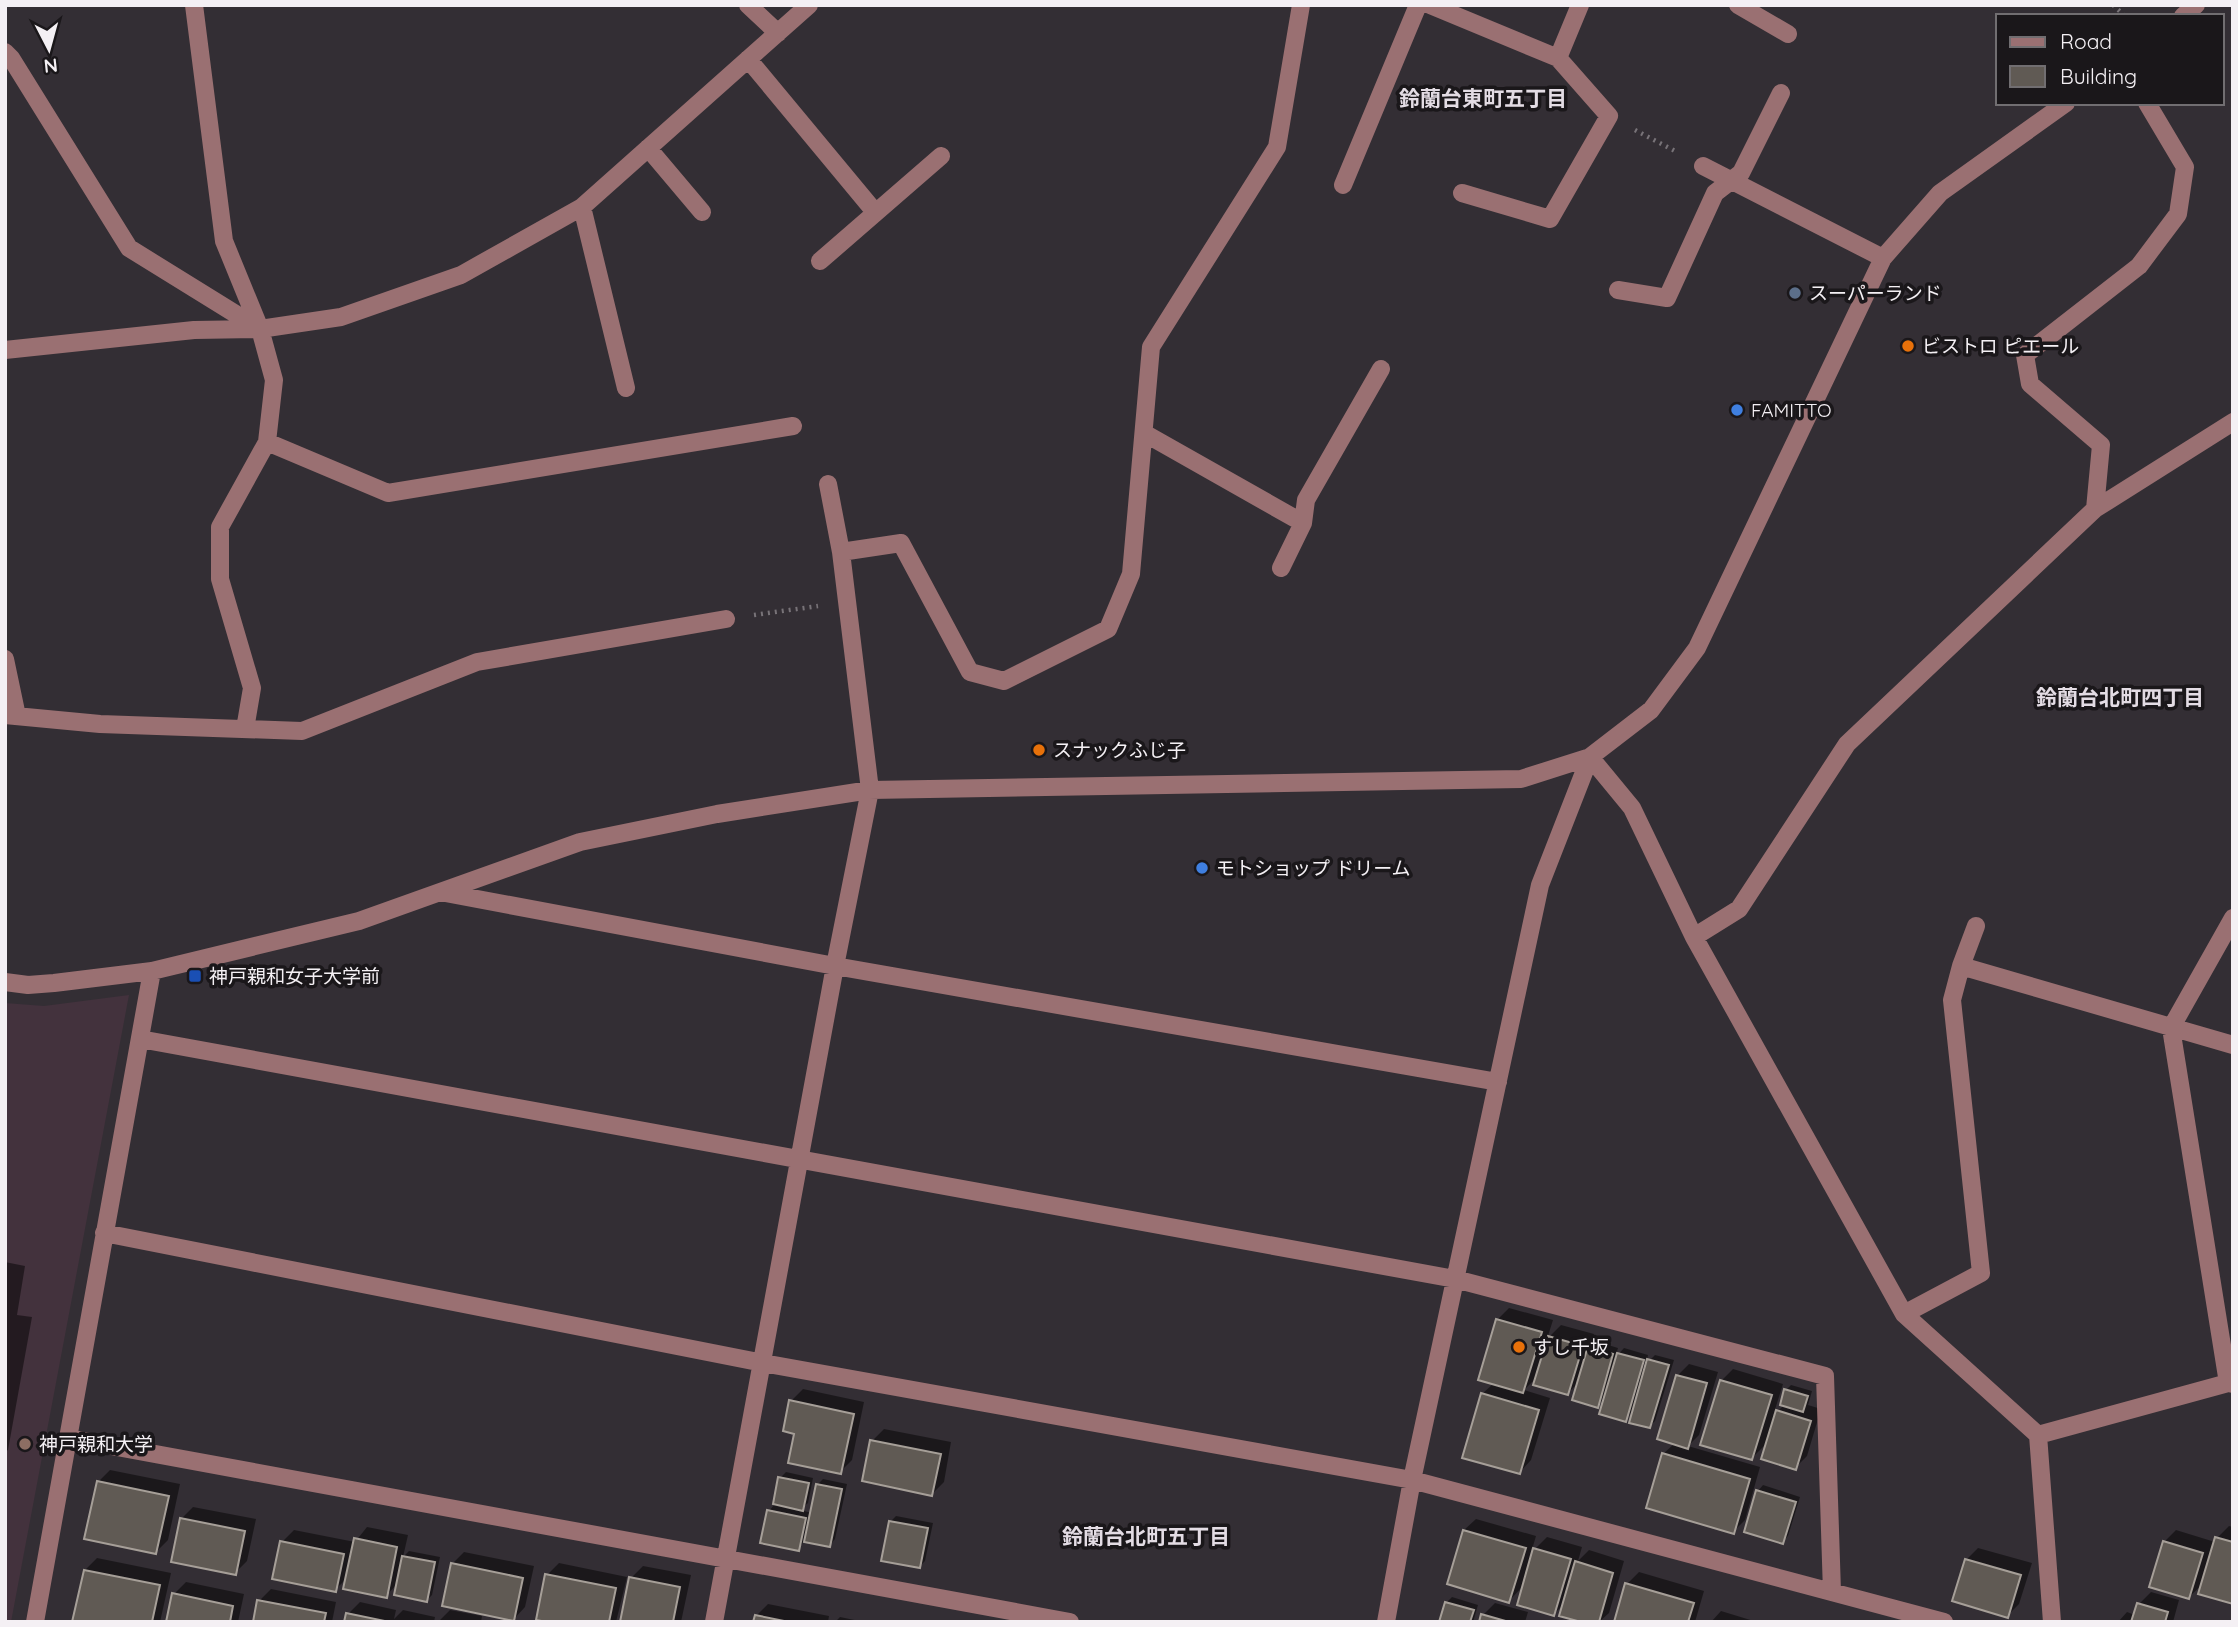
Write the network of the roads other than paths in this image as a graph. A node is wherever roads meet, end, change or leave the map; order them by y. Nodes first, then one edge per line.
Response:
1 (194, 5) edge
2 (748, 5) edge
3 (809, 5) edge
4 (1301, 5) edge
5 (1418, 5) edge
6 (1430, 5) edge
7 (1580, 5) edge
8 (1738, 5) edge
9 (778, 33) junction
10 (1788, 34) dead end
11 (5, 51) edge
12 (1558, 58) junction
13 (748, 59) junction
14 (1781, 93) dead end
15 (2063, 105) edge
16 (2148, 105) edge
17 (648, 148) junction
18 (941, 156) dead end
19 (1703, 166) road end
20 (1730, 182) junction
21 (1343, 185) dead end
22 (1462, 193) dead end
23 (582, 207) junction
24 (702, 212) dead end
25 (875, 212) junction
26 (1883, 258) junction
27 (820, 261) dead end
28 (1618, 290) dead end
29 (260, 329) junction
30 (5, 350) edge
31 (1381, 369) dead end
32 (626, 388) dead end
33 (2233, 422) edge
34 (793, 426) dead end
35 (1144, 433) junction
36 (267, 442) junction
37 (828, 484) dead end
38 (2095, 509) junction
39 (1303, 523) junction
40 (841, 552) junction
41 (1281, 568) dead end
42 (726, 619) road end
43 (5, 660) edge
44 (11, 716) edge
45 (245, 729) junction
46 (1590, 757) junction
47 (870, 790) junction
48 (440, 892) junction
49 (2233, 918) edge
50 (1976, 926) dead end
51 (1694, 937) junction
52 (835, 966) junction
53 (1961, 966) junction
54 (152, 971) junction
55 (5, 982) edge
56 (2171, 1028) junction
57 (140, 1039) junction
58 (2233, 1045) edge
59 (1498, 1082) junction
60 (800, 1158) junction
61 (104, 1233) junction
62 (1455, 1279) junction
63 (1904, 1314) junction
64 (763, 1363) junction
65 (2230, 1383) edge
66 (2038, 1435) junction
67 (68, 1438) junction
68 (1412, 1480) junction
69 (726, 1559) junction
70 (1832, 1592) junction
71 (35, 1622) edge
72 (715, 1622) edge
73 (1070, 1622) edge
74 (1386, 1622) edge
75 (1944, 1622) edge
76 (2052, 1622) edge

1 - 29 street
2 - 9 street
3 - 9 street
4 - 35 street
5 - 21 street
6 - 12 street
7 - 12 street
8 - 10 street
9 - 13 street
11 - 29 street
12 - 22 street
13 - 17 street
13 - 25 street
14 - 20 street
15 - 26 street
16 - 38 street
17 - 23 street
17 - 24 street
18 - 25 street
19 - 20 street
20 - 26 street
20 - 28 street
23 - 29 street
23 - 32 street
25 - 27 street
26 - 46 street
29 - 30 street
29 - 36 street
31 - 39 street
33 - 38 street
34 - 36 street
35 - 39 street
35 - 40 street
36 - 45 street
37 - 40 street
38 - 51 street
39 - 41 street
40 - 47 street
42 - 45 street
43 - 44 street
44 - 45 street
46 - 47 street
46 - 51 street
46 - 59 street
47 - 48 street
47 - 52 street
48 - 52 street
48 - 54 street
49 - 56 street
50 - 53 street
51 - 63 street
52 - 59 street
52 - 60 street
53 - 56 street
53 - 63 street
54 - 55 street
54 - 57 street
56 - 58 street
56 - 65 street
57 - 60 street
57 - 61 street
59 - 62 street
60 - 62 street
60 - 64 street
61 - 64 street
61 - 67 street
62 - 68 street
62 - 70 street
63 - 66 street
64 - 68 street
64 - 69 street
65 - 66 street
66 - 76 street
67 - 69 street
67 - 71 street
68 - 70 street
68 - 74 street
69 - 72 street
69 - 73 street
70 - 75 street

